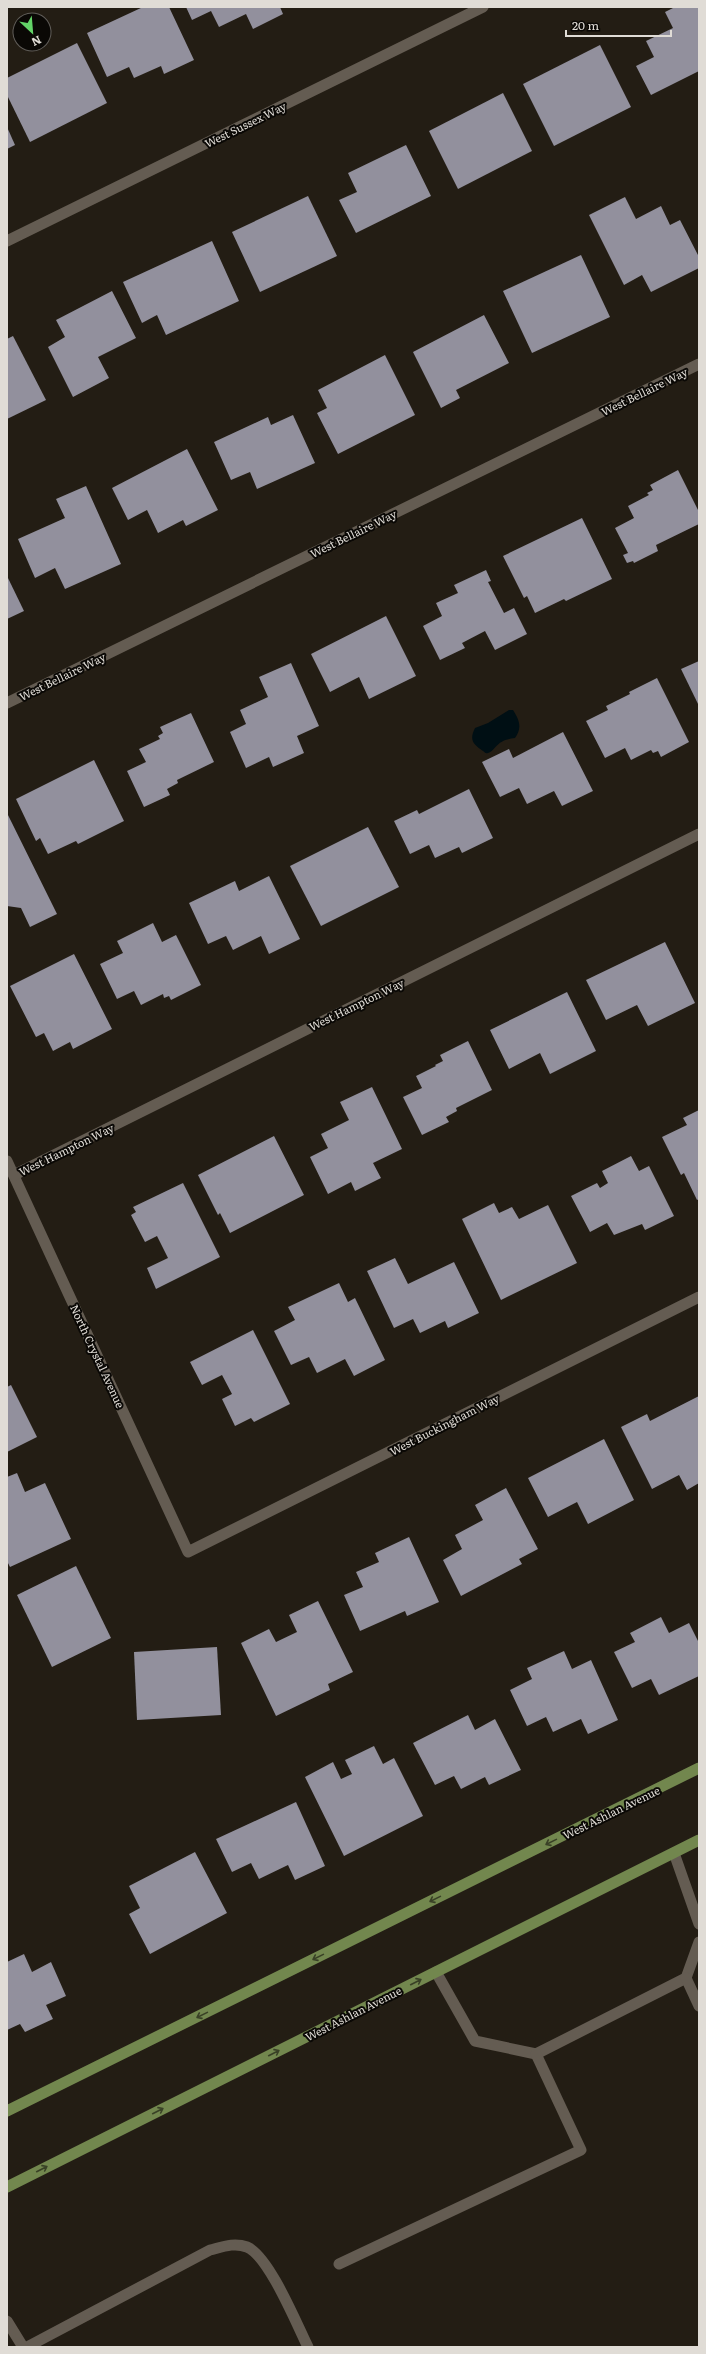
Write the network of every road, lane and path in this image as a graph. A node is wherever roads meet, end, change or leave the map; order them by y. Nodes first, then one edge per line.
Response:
1 (483, 7) edge
2 (7, 241) edge
3 (699, 364) edge
4 (7, 703) edge
5 (699, 834) edge
6 (7, 1161) edge
7 (14, 1175) junction
8 (699, 1297) edge
9 (188, 1552) joint
10 (699, 1768) edge
11 (699, 1840) edge
12 (674, 1853) junction
13 (699, 1924) edge
14 (699, 1942) edge
15 (436, 1972) junction
16 (686, 1978) junction
17 (699, 2006) edge
18 (536, 2054) junction
19 (7, 2111) edge
20 (7, 2187) edge
21 (339, 2264) dead end
22 (7, 2321) edge
23 (23, 2347) edge
24 (27, 2347) edge
25 (308, 2347) edge

1 - 2 street, West Sussex Way
3 - 4 street, West Bellaire Way
5 - 7 street, West Hampton Way
6 - 7 street, North Crystal Avenue
7 - 9 street, North Crystal Avenue
8 - 9 street, West Buckingham Way
10 -> 19 main road, West Ashlan Avenue
11 - 12 main road, West Ashlan Avenue
12 - 13 street
12 - 15 main road, West Ashlan Avenue
14 - 16 street
15 - 18 street
20 -> 15 main road, West Ashlan Avenue
16 - 17 street
16 - 18 street
18 - 21 street
22 - 23 street
24 - 25 street

